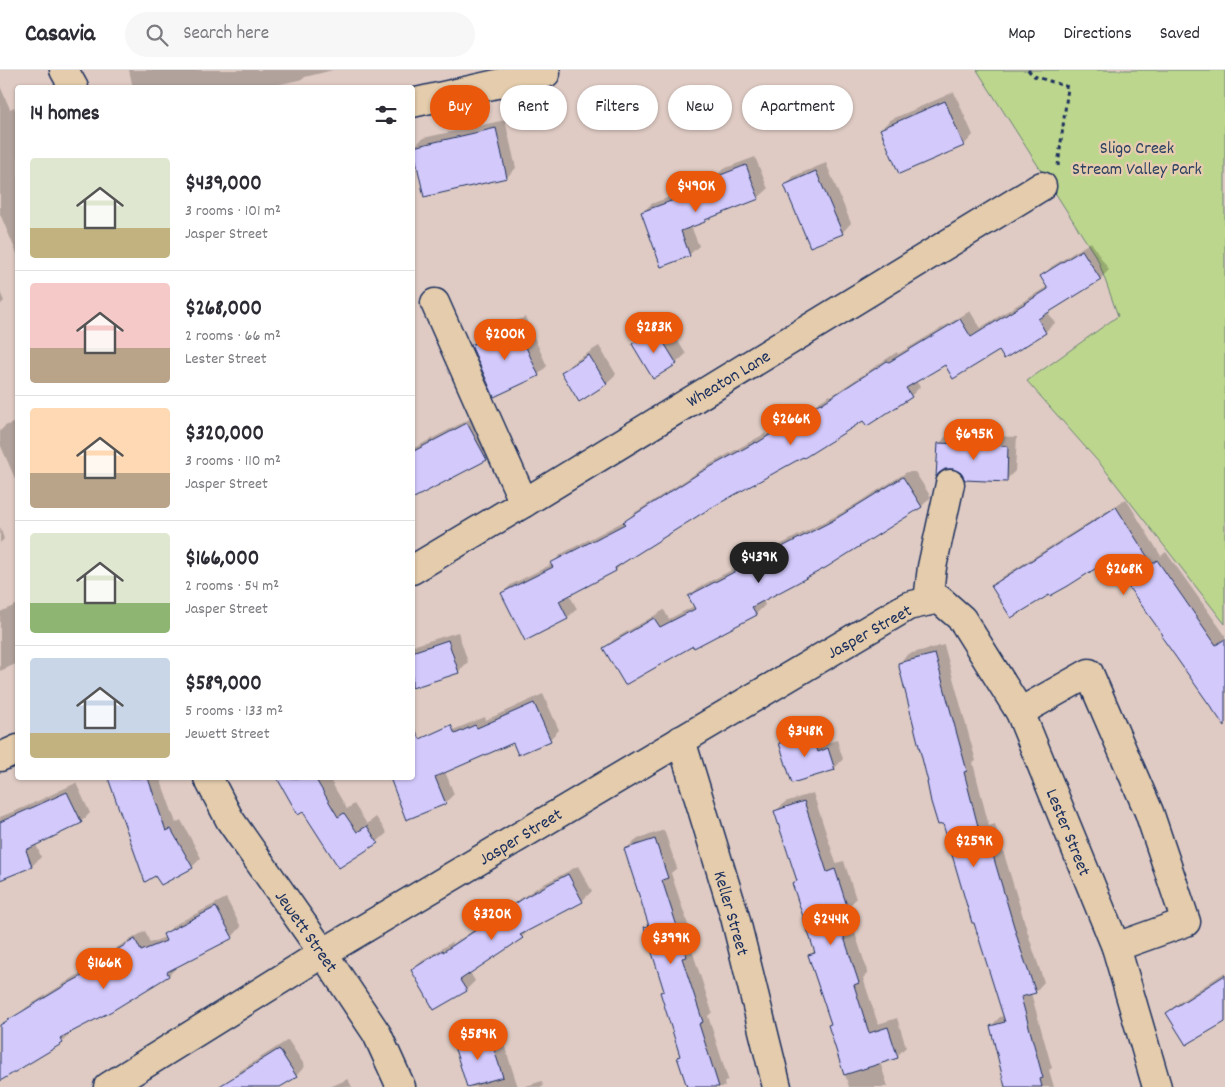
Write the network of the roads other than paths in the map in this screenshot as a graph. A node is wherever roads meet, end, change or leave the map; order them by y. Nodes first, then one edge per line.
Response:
1 (64, 70) edge
2 (546, 73) dead end
3 (72, 85) edge
4 (415, 102) edge
5 (1042, 186) road end
6 (435, 303) dead end
7 (950, 484) dead end
8 (524, 503) junction
9 (415, 568) edge
10 (933, 600) junction
11 (1020, 712) junction
12 (681, 740) junction
13 (15, 751) edge
14 (0, 757) edge
15 (209, 780) edge
16 (1116, 947) junction
17 (323, 953) junction
18 (108, 1087) edge
19 (401, 1087) edge
20 (777, 1087) edge
21 (1157, 1087) edge

1 - 3 street
2 - 4 street
5 - 8 street, Wheaton Lane
6 - 8 street
7 - 10 street
8 - 9 street, Wheaton Lane
10 - 11 street, Lester Street
10 - 12 street, Jasper Street
11 - 16 street, Lester Street
11 - 16 street
12 - 17 street, Jasper Street
12 - 20 street, Keller Street
13 - 14 street
15 - 17 street, Jewett Street
16 - 21 street, Lester Street
17 - 18 street, Jasper Street
17 - 19 street, Jewett Street

